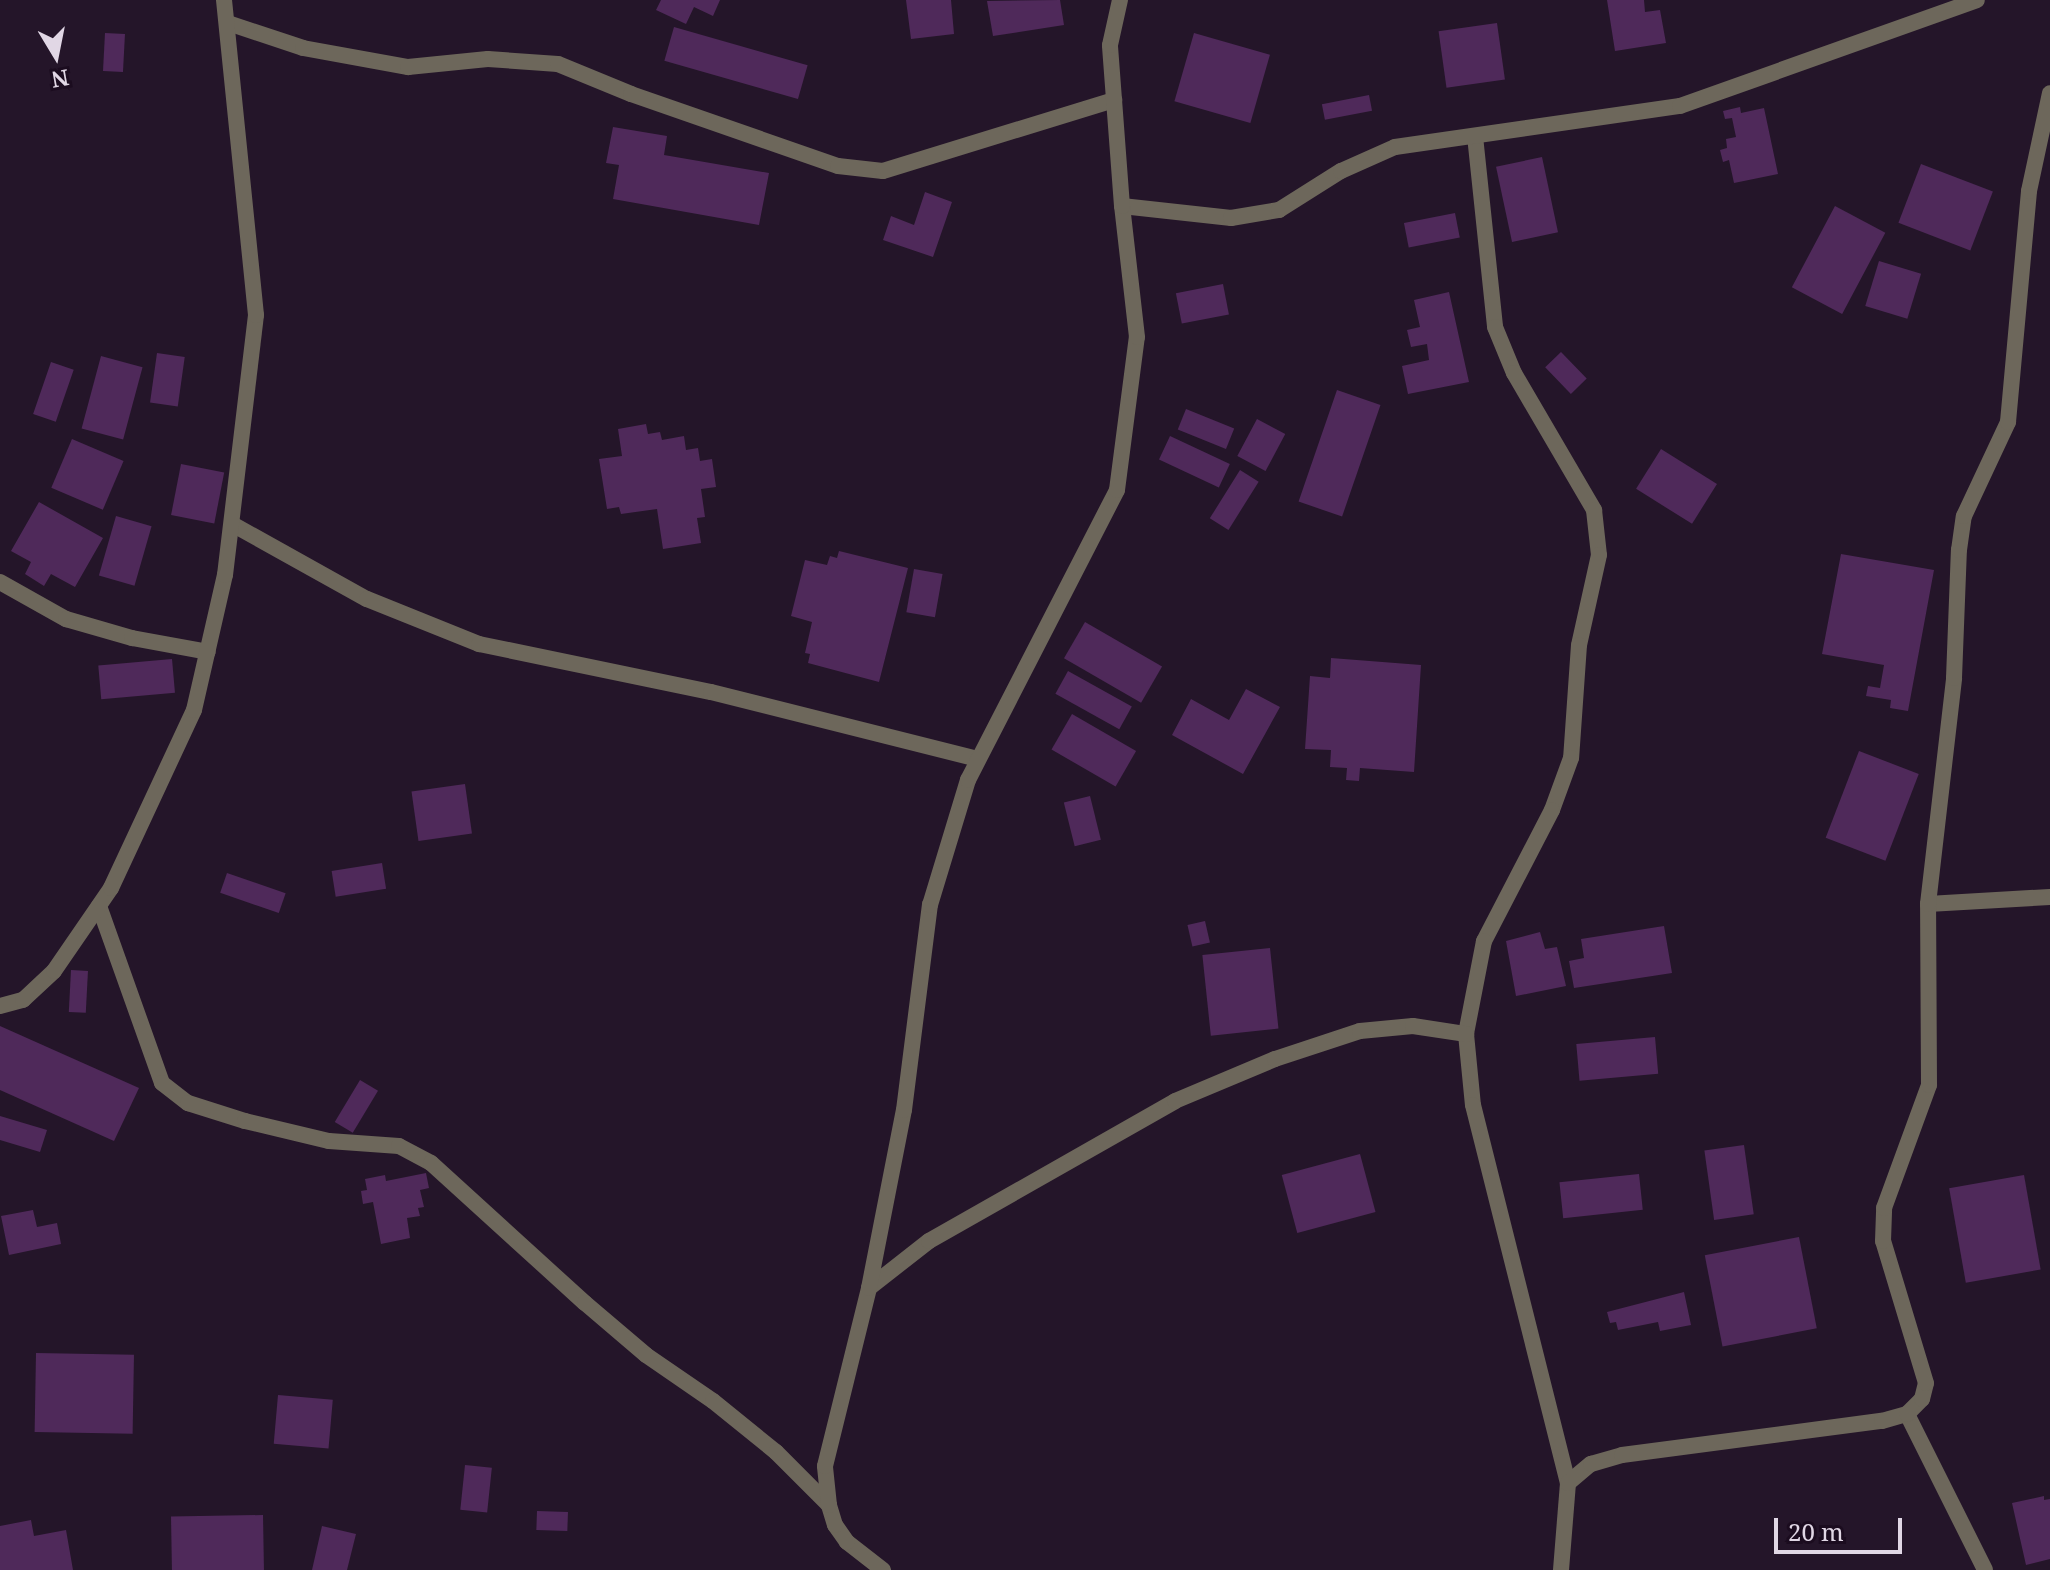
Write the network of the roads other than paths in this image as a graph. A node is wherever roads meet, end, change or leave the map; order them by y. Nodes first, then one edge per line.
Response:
1 (224, 0) edge
2 (1120, 0) edge
3 (1977, 0) edge
4 (228, 23) junction
5 (2050, 93) edge
6 (1114, 100) junction
7 (1475, 136) junction
8 (1122, 206) junction
9 (232, 524) junction
10 (0, 582) edge
11 (208, 652) junction
12 (978, 759) junction
13 (2050, 897) edge
14 (1928, 904) junction
15 (99, 906) junction
16 (0, 1006) edge
17 (1466, 1034) junction
18 (869, 1288) junction
19 (1907, 1414) junction
20 (1568, 1483) junction
21 (829, 1505) junction
22 (883, 1570) edge
23 (1561, 1570) edge
24 (1985, 1570) edge

1 - 4 street
2 - 6 street
3 - 7 street
4 - 6 street
4 - 9 street
5 - 14 street
6 - 8 street
7 - 8 street
7 - 17 street
8 - 12 street
9 - 11 street
9 - 12 street
10 - 11 street
11 - 15 street
12 - 18 street
13 - 14 street
14 - 19 street
15 - 16 street
15 - 21 street
17 - 18 street
17 - 20 street
18 - 21 street
19 - 20 street
19 - 24 street
20 - 23 street
21 - 22 street

